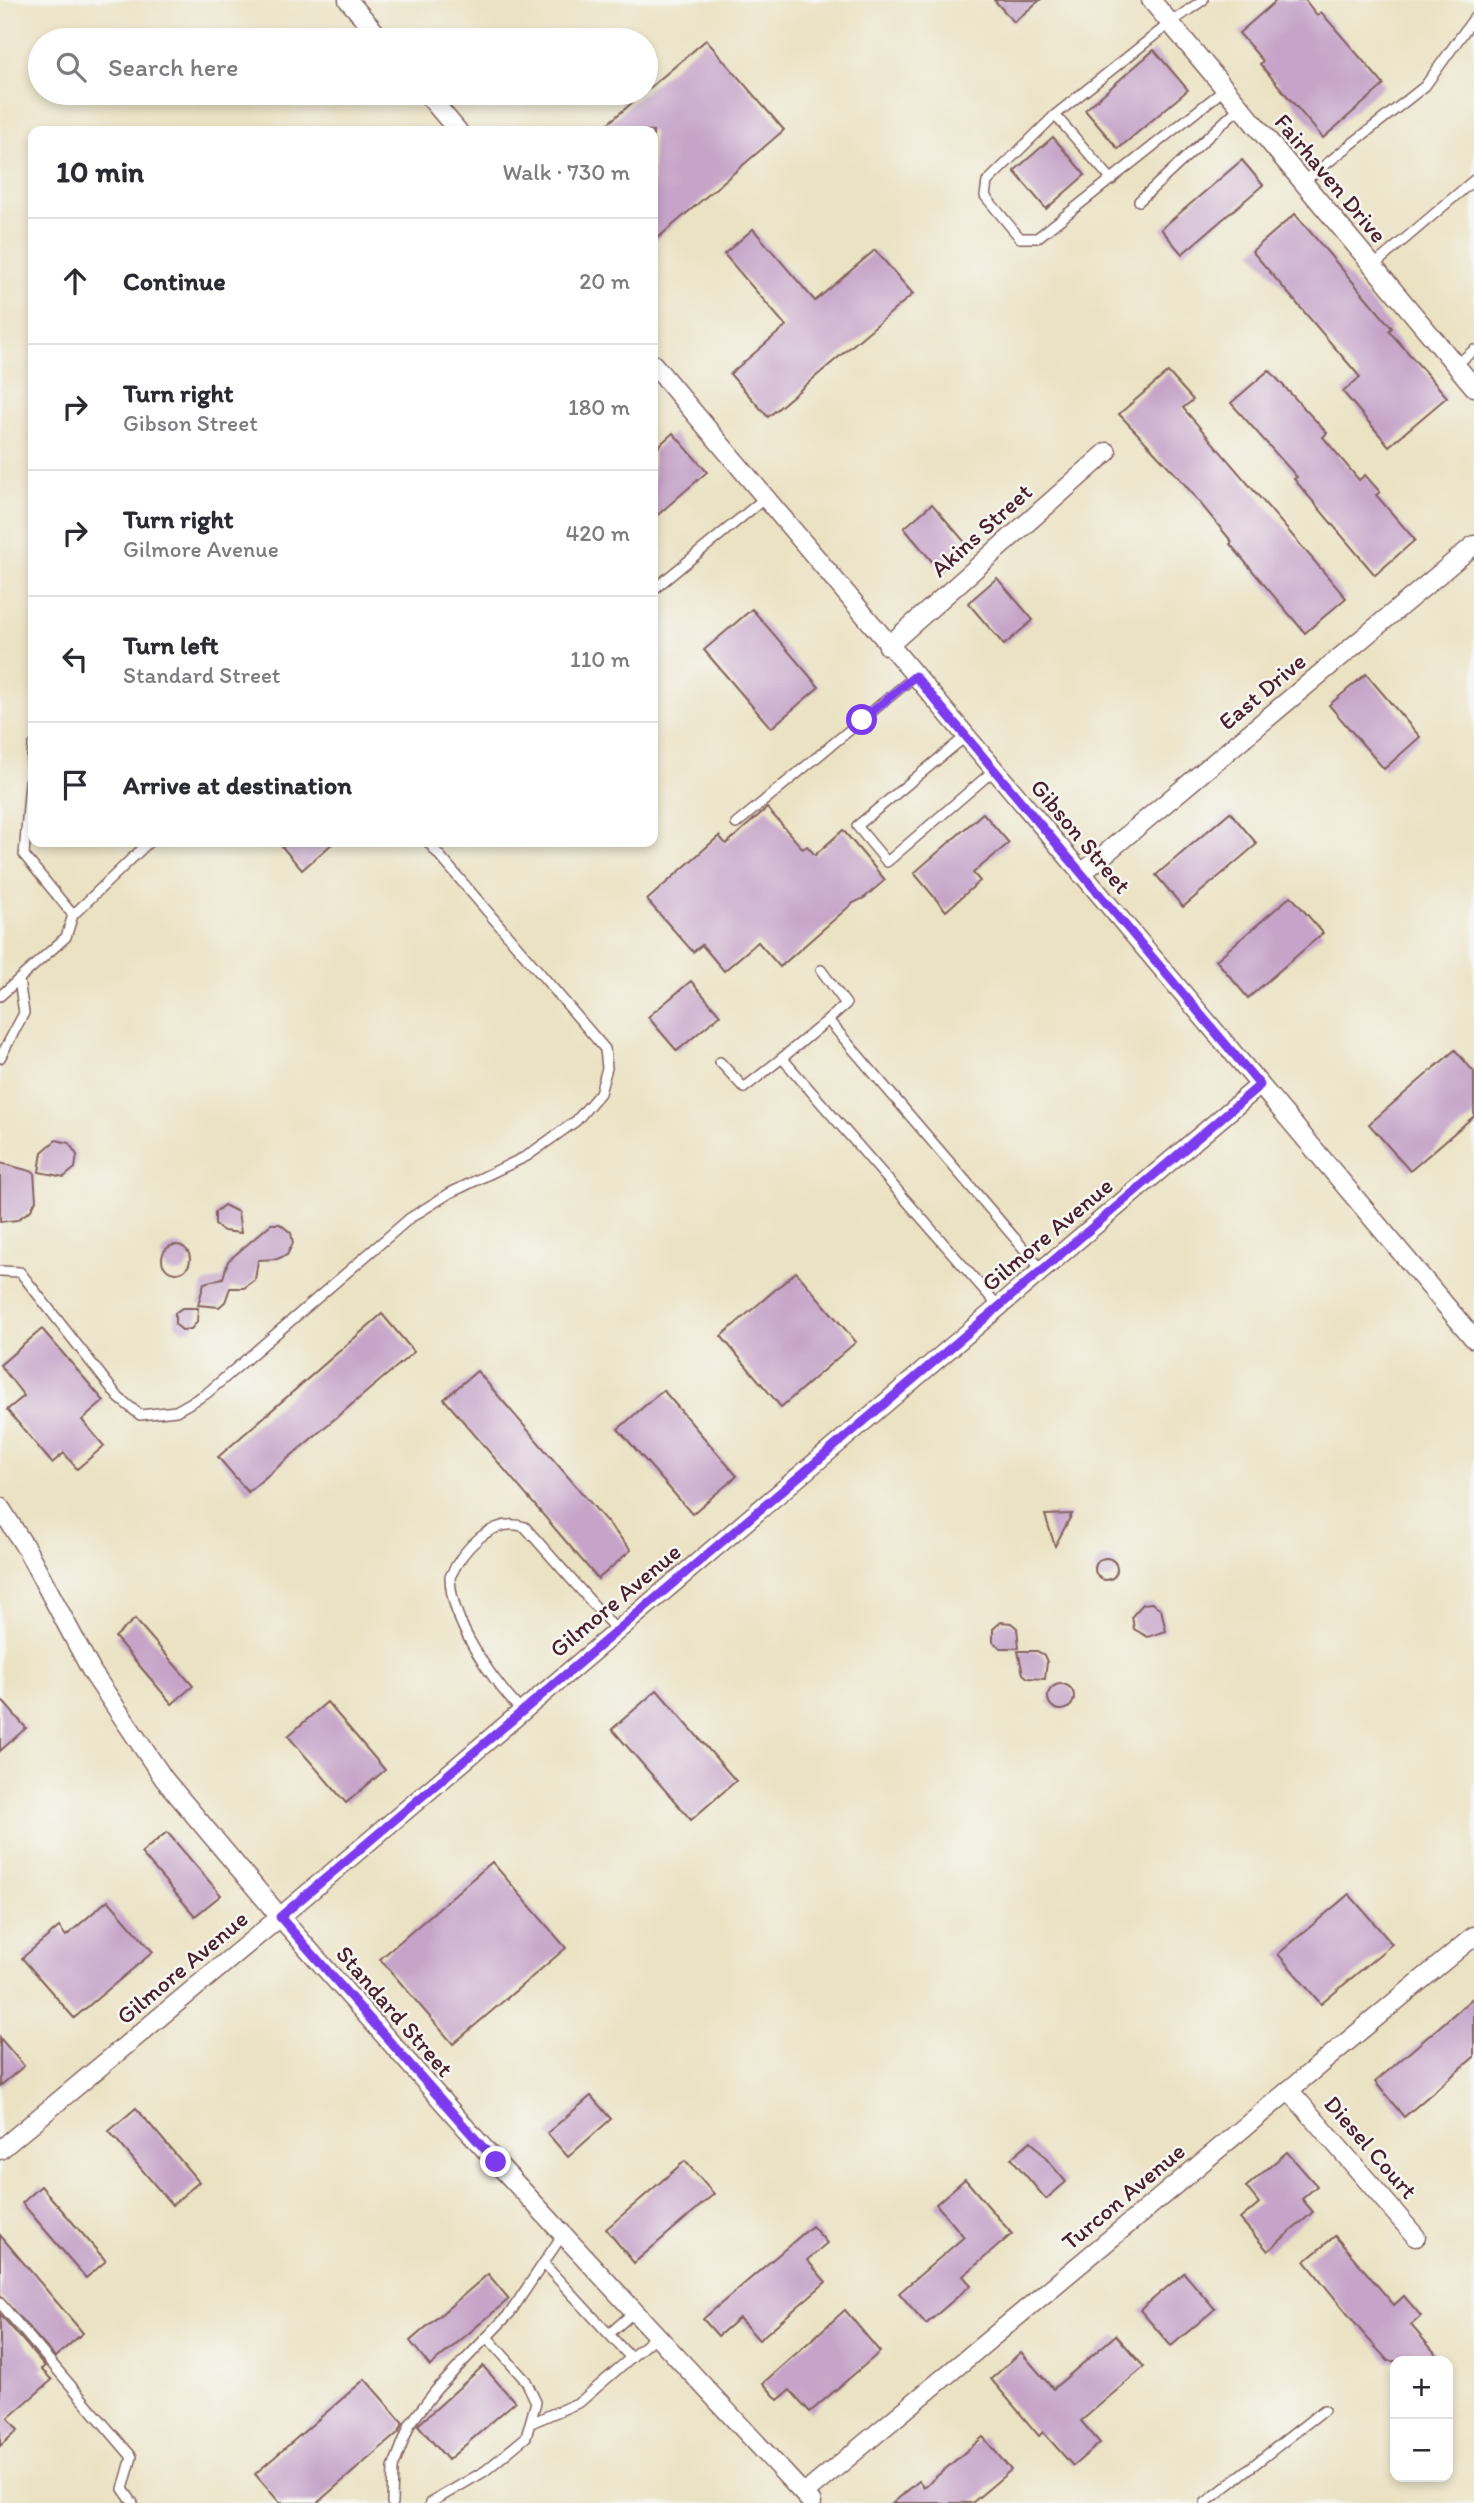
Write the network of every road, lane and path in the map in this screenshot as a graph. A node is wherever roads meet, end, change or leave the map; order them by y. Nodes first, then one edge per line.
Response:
1 (348, 0) edge
2 (1151, 0) edge
3 (1203, 0) edge
4 (1474, 18) edge
5 (1170, 23) junction
6 (372, 28) edge
7 (1225, 89) junction
8 (436, 105) edge
9 (1240, 107) junction
10 (1055, 115) junction
11 (454, 126) edge
12 (1112, 180) junction
13 (1474, 180) edge
14 (1302, 183) junction
15 (1139, 201) dead end
16 (1372, 267) junction
17 (1474, 350) edge
18 (1456, 365) junction
19 (658, 370) edge
20 (1474, 387) edge
21 (1107, 452) dead end
22 (765, 498) junction
23 (1474, 545) edge
24 (658, 586) edge
25 (888, 646) junction
26 (915, 676) junction
27 (965, 737) junction
28 (993, 771) junction
29 (28, 807) edge
30 (736, 824) dead end
31 (144, 847) edge
32 (432, 847) edge
33 (1081, 874) junction
34 (73, 915) junction
35 (821, 970) dead end
36 (19, 980) junction
37 (0, 996) edge
38 (828, 1020) junction
39 (0, 1058) edge
40 (782, 1058) junction
41 (720, 1062) dead end
42 (1260, 1085) junction
43 (1042, 1270) junction
44 (0, 1271) edge
45 (999, 1307) junction
46 (1474, 1339) edge
47 (0, 1507) edge
48 (617, 1631) junction
49 (522, 1712) junction
50 (280, 1917) junction
51 (1474, 1936) edge
52 (1289, 2090) junction
53 (0, 2150) edge
54 (563, 2234) junction
55 (1416, 2237) dead end
56 (544, 2264) junction
57 (0, 2303) edge
58 (635, 2311) junction
59 (609, 2334) junction
60 (657, 2335) junction
61 (487, 2337) junction
62 (631, 2358) junction
63 (1324, 2410) dead end
64 (531, 2423) junction
65 (808, 2498) edge
66 (134, 2503) edge
67 (392, 2503) edge
68 (430, 2503) edge
69 (1205, 2503) edge

1 - 6 street
2 - 5 street, Fairhaven Drive
3 - 5 lane
4 - 14 lane
5 - 7 street, Fairhaven Drive
5 - 10 lane
7 - 9 street, Fairhaven Drive
7 - 12 lane
8 - 11 street
9 - 14 street, Fairhaven Drive
9 - 15 lane
10 - 12 lane
10 - 12 lane
13 - 16 lane
14 - 16 street, Fairhaven Drive
16 - 18 street, Fairhaven Drive
17 - 18 lane
18 - 20 street, Fairhaven Drive
19 - 22 street, Gibson Street
21 - 25 street, Akins Street
22 - 24 lane
22 - 25 street, Gibson Street
23 - 33 street, East Drive
25 - 26 street, Gibson Street
26 - 27 street, Gibson Street
26 - 30 lane
27 - 28 street, Gibson Street
27 - 28 lane
28 - 33 street, Gibson Street
29 - 34 lane
31 - 34 lane
32 - 44 lane
33 - 42 street, Gibson Street
34 - 36 lane
35 - 38 lane
36 - 37 lane
36 - 39 lane
38 - 40 lane
38 - 43 lane
40 - 41 lane
40 - 45 lane
42 - 43 street, Gilmore Avenue
42 - 46 street, Gibson Street
43 - 45 street, Gilmore Avenue
45 - 48 street, Gilmore Avenue
47 - 50 street, Standard Street
48 - 49 street, Gilmore Avenue
48 - 49 lane
49 - 50 street, Gilmore Avenue
50 - 53 street, Gilmore Avenue
50 - 54 street, Standard Street
51 - 52 street, Turcon Avenue
52 - 55 street, Diesel Court
52 - 65 street, Turcon Avenue
54 - 56 lane
54 - 58 street, Standard Street
56 - 59 lane
56 - 61 lane
57 - 66 lane
58 - 59 lane
58 - 60 street, Standard Street
59 - 62 lane
60 - 62 lane
60 - 65 street, Standard Street
61 - 64 lane
61 - 67 lane
62 - 64 lane
63 - 69 lane
64 - 68 lane

